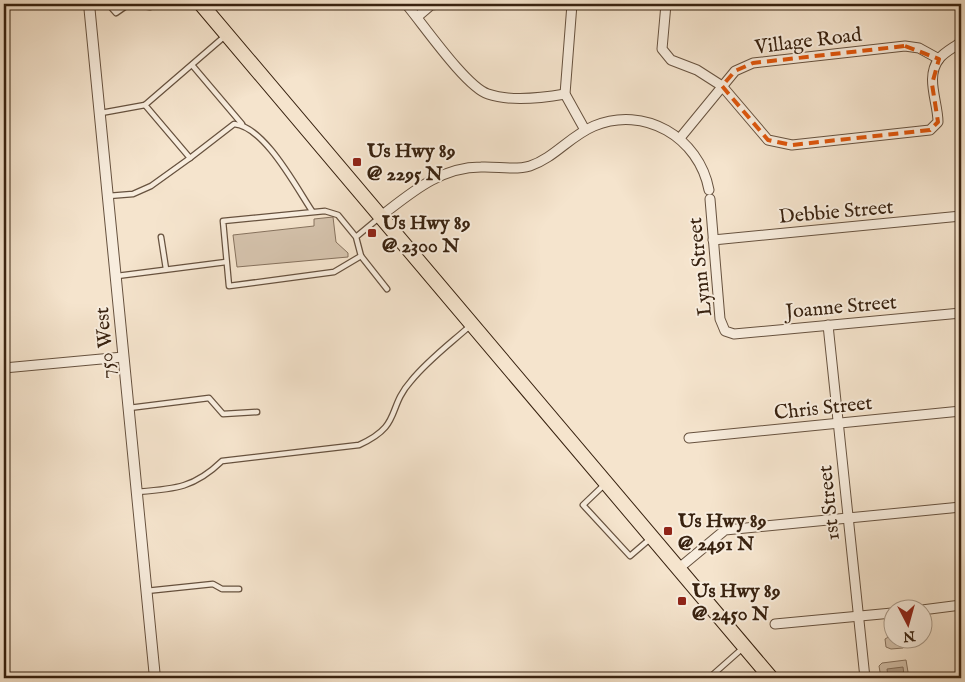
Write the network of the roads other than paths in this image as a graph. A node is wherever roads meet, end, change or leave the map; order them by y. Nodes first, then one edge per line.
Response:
1 (89, 4) edge
2 (108, 4) edge
3 (201, 4) edge
4 (406, 4) edge
5 (440, 4) edge
6 (572, 4) edge
7 (666, 4) edge
8 (150, 8) dead end
9 (417, 17) junction
10 (228, 34) junction
11 (961, 42) edge
12 (939, 59) junction
13 (192, 65) junction
14 (722, 86) junction
15 (565, 94) junction
16 (145, 105) junction
17 (100, 113) junction
18 (242, 124) junction
19 (585, 130) junction
20 (680, 138) junction
21 (190, 158) junction
22 (108, 196) junction
23 (312, 211) junction
24 (381, 216) junction
25 (961, 216) edge
26 (356, 236) junction
27 (160, 237) dead end
28 (714, 240) junction
29 (361, 256) junction
30 (226, 262) junction
31 (166, 269) junction
32 (115, 277) junction
33 (387, 289) dead end
34 (961, 313) edge
35 (472, 324) junction
36 (828, 324) junction
37 (725, 330) joint
38 (123, 357) junction
39 (4, 368) edge
40 (128, 408) junction
41 (961, 411) edge
42 (257, 412) dead end
43 (838, 423) junction
44 (689, 438) dead end
45 (606, 483) junction
46 (136, 492) junction
47 (961, 507) edge
48 (847, 518) junction
49 (652, 537) junction
50 (678, 569) junction
51 (239, 589) dead end
52 (146, 591) junction
53 (961, 606) edge
54 (932, 609) edge
55 (882, 614) edge
56 (859, 616) junction
57 (775, 624) dead end
58 (745, 646) junction
59 (155, 678) edge
60 (709, 678) edge
61 (771, 678) edge
62 (865, 678) edge

1 - 17 street, 750 West
2 - 8 lane
3 - 10 main road
4 - 9 street
5 - 9 street
6 - 15 street
7 - 14 street
9 - 15 street
10 - 13 lane
10 - 24 main road
11 - 12 street
12 - 14 street, Village Road
12 - 14 street
13 - 16 lane
13 - 18 lane
14 - 20 street, Village Road
15 - 19 street
16 - 17 lane
16 - 21 lane
17 - 22 street, 750 West
18 - 21 lane
18 - 23 lane
19 - 20 street, Lynn Street
19 - 24 street, Lynn Street
20 - 28 street, Lynn Street
21 - 22 lane
22 - 32 street, 750 West
23 - 26 lane
23 - 30 lane
24 - 26 lane
24 - 35 main road
25 - 28 street, Debbie Street
26 - 29 lane
27 - 31 lane
28 - 37 street, Lynn Street
29 - 30 lane
29 - 33 lane
30 - 31 lane
31 - 32 lane
32 - 38 street, 750 West
34 - 36 street, Joanne Street
35 - 45 main road
35 - 46 lane
36 - 37 street, Joanne Street
36 - 43 street, 1st Street
38 - 39 street
38 - 40 street, 750 West
40 - 42 lane
40 - 46 street, 750 West
41 - 43 street, Chris Street
43 - 44 street, Chris Street
43 - 48 street, 1st Street
45 - 49 main road
45 - 49 lane
46 - 52 street, 750 West
47 - 48 street
48 - 50 street
48 - 56 street, 1st Street
49 - 50 main road
50 - 58 main road
51 - 52 lane
52 - 59 street, 750 West
53 - 54 street
55 - 56 street
56 - 57 street
56 - 62 street, 1st Street
58 - 60 lane
58 - 61 main road

